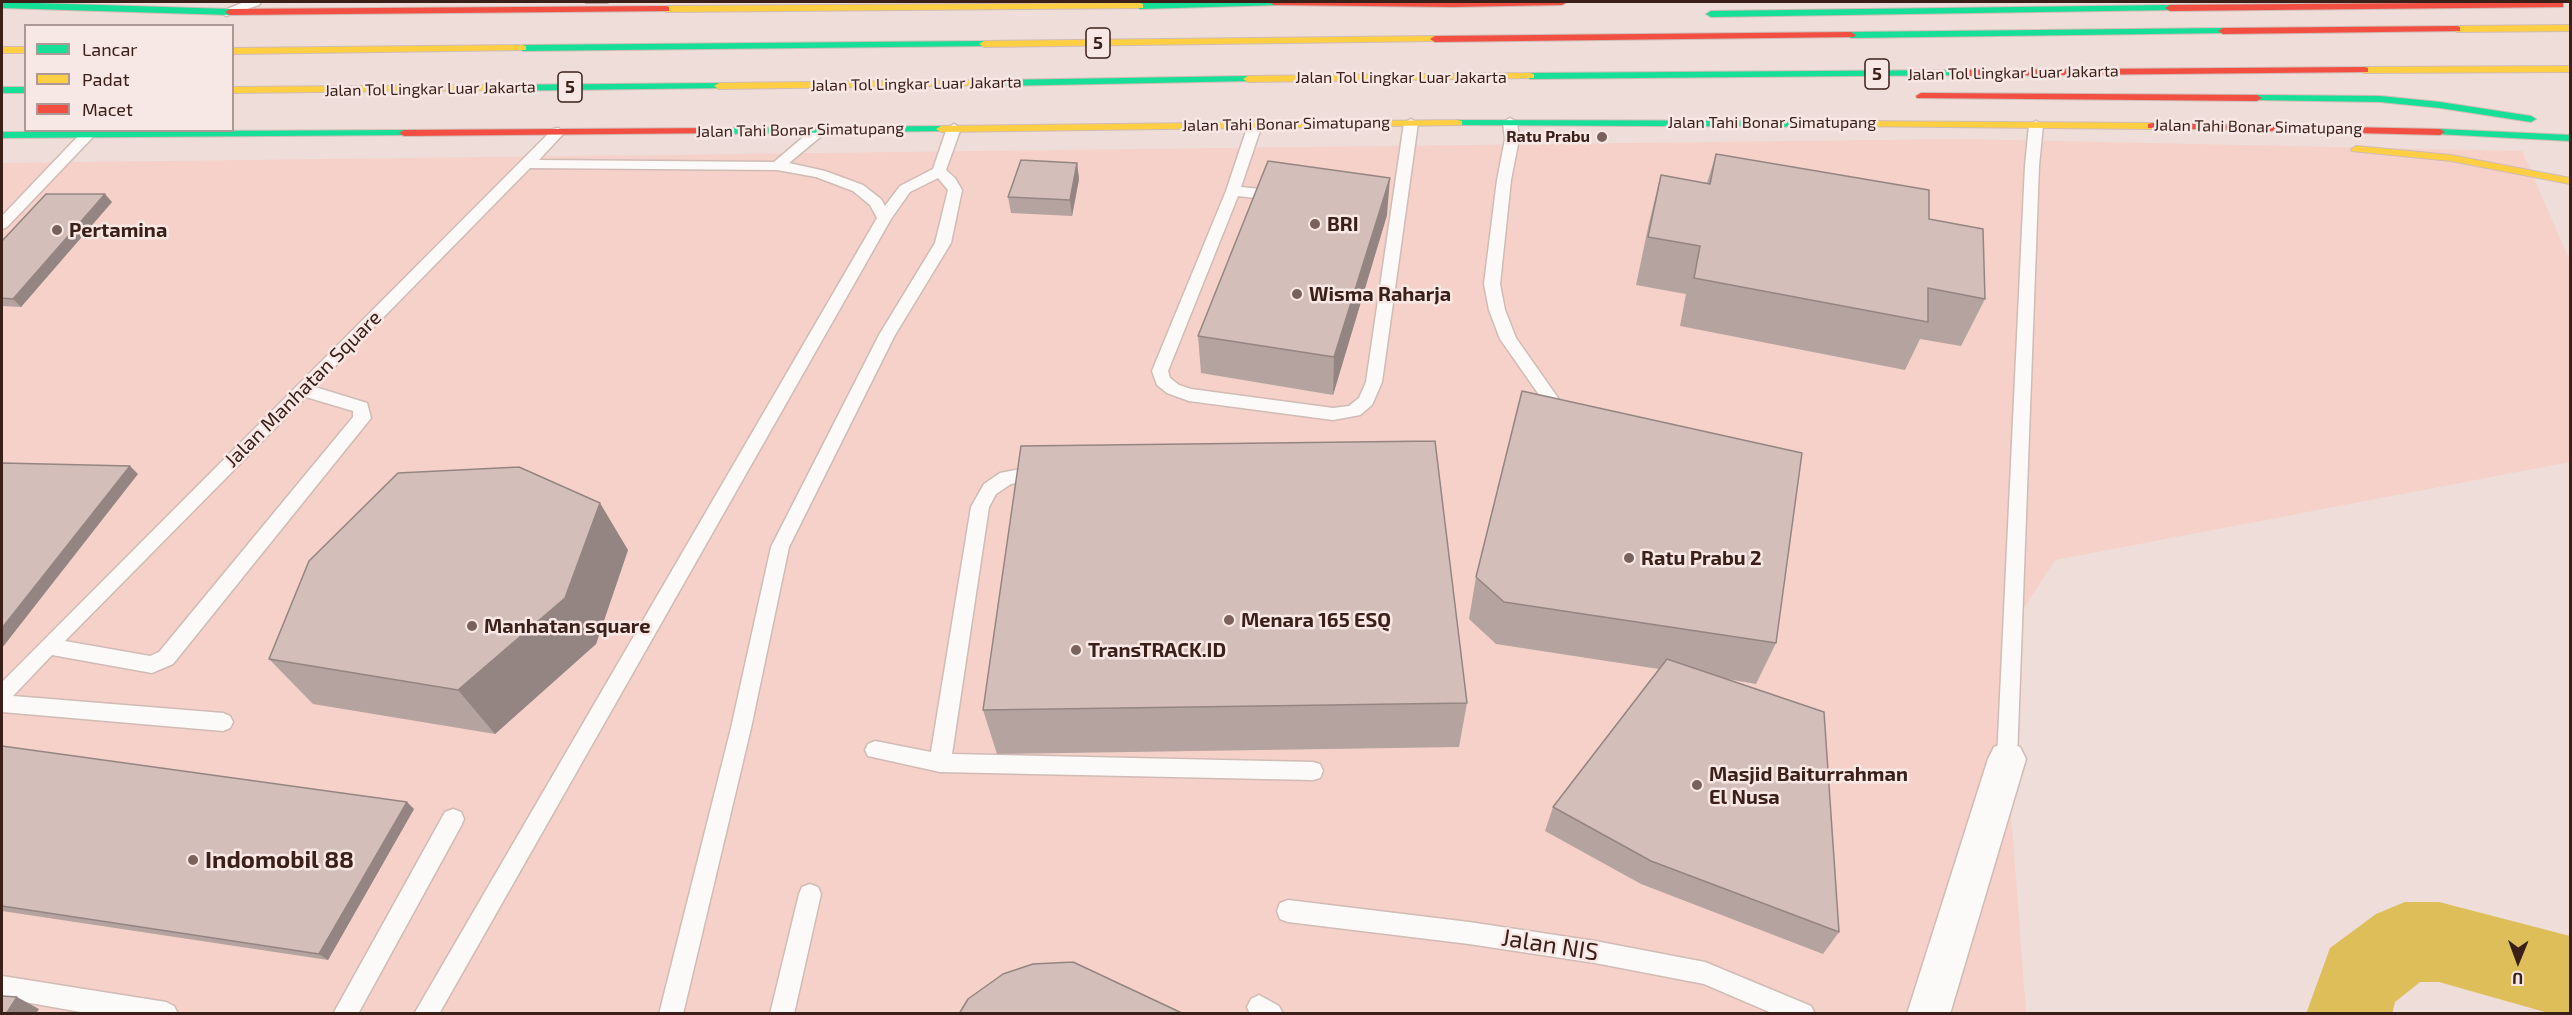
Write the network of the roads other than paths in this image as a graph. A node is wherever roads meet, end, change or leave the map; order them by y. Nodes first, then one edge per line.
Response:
1 (255, 2) edge
2 (1274, 2) edge
3 (1279, 2) edge
4 (1562, 2) edge
5 (2391, 2) edge
6 (1224, 3) edge
7 (990, 4) edge
8 (1089, 4) edge
9 (2, 5) edge
10 (2571, 5) edge
11 (388, 6) edge
12 (420, 6) edge
13 (2418, 6) junction
14 (226, 12) junction
15 (1694, 15) dead end
16 (1518, 24) dead end
17 (2571, 28) edge
18 (449, 35) dead end
19 (1360, 40) junction
20 (837, 46) junction
21 (1543, 48) junction
22 (2, 50) edge
23 (24, 50) edge
24 (234, 51) edge
25 (2571, 69) edge
26 (1550, 77) junction
27 (1313, 78) junction
28 (733, 85) junction
29 (2, 90) edge
30 (24, 90) edge
31 (234, 90) edge
32 (1348, 92) dead end
33 (1902, 96) dead end
34 (440, 102) dead end
35 (1510, 122) junction
36 (1412, 123) junction
37 (2036, 124) junction
38 (1255, 125) junction
39 (2113, 125) junction
40 (954, 128) junction
41 (2571, 128) edge
42 (820, 130) junction
43 (558, 132) junction
44 (2, 135) edge
45 (87, 135) junction
46 (2571, 138) edge
47 (2300, 143) dead end
48 (2346, 148) dead end
49 (527, 164) junction
50 (777, 166) junction
51 (939, 171) junction
52 (2571, 181) edge
53 (1233, 190) junction
54 (1291, 198) edge
55 (885, 218) junction
56 (2, 224) edge
57 (303, 390) junction
58 (1572, 430) edge
59 (1056, 472) edge
60 (48, 646) junction
61 (2, 695) edge
62 (2, 704) edge
63 (223, 722) dead end
64 (875, 750) dead end
65 (2007, 759) joint
66 (940, 763) junction
67 (1313, 771) dead end
68 (453, 819) dead end
69 (810, 894) dead end
70 (1288, 911) dead end
71 (2, 987) edge
72 (166, 1014) edge
73 (345, 1014) edge
74 (426, 1014) edge
75 (671, 1014) edge
76 (782, 1014) edge
77 (1803, 1014) edge
78 (1928, 1014) edge

1 - 14 lane
2 - 3 highway
2 - 4 highway
2 - 6 highway
5 - 13 highway
6 - 8 highway
7 - 8 highway
7 - 12 highway
9 - 14 highway
10 - 13 highway
11 - 12 highway
11 - 14 highway
13 - 15 highway
16 - 19 highway
17 - 21 highway, Jalan Tol Lingkar Luar Jakarta / 5
18 - 20 highway
19 - 20 highway, Jalan Tol Lingkar Luar Jakarta / 5
19 - 21 highway, Jalan Tol Lingkar Luar Jakarta / 5
20 - 24 highway, Jalan Tol Lingkar Luar Jakarta / 5
21 - 26 highway
22 - 23 highway
25 - 26 highway, Jalan Tol Lingkar Luar Jakarta / 5
26 - 27 highway, Jalan Tol Lingkar Luar Jakarta / 5
27 - 28 highway, Jalan Tol Lingkar Luar Jakarta / 5
27 - 32 highway
28 - 31 highway, Jalan Tol Lingkar Luar Jakarta / 5
28 - 34 highway
29 - 30 highway
33 - 41 highway
35 - 36 highway, Jalan Tahi Bonar Simatupang
35 - 37 highway, Jalan Tahi Bonar Simatupang
35 - 58 lane
36 - 38 highway, Jalan Tahi Bonar Simatupang
36 - 53 lane
37 - 39 highway, Jalan Tahi Bonar Simatupang
37 - 65 lane
38 - 40 highway, Jalan Tahi Bonar Simatupang
38 - 53 lane
39 - 46 highway, Jalan Tahi Bonar Simatupang
39 - 47 highway
40 - 42 highway, Jalan Tahi Bonar Simatupang
40 - 51 lane
42 - 43 highway, Jalan Tahi Bonar Simatupang
42 - 50 lane
43 - 45 highway, Jalan Tahi Bonar Simatupang
43 - 49 lane, Jalan Manhatan Square
44 - 45 highway, Jalan Tahi Bonar Simatupang
45 - 56 lane
48 - 52 highway
49 - 50 lane
49 - 57 lane, Jalan Manhatan Square
50 - 55 lane
51 - 55 lane
51 - 75 lane
53 - 54 lane
55 - 74 lane
57 - 60 lane, Jalan Manhatan Square
57 - 60 lane
59 - 66 lane
60 - 61 lane, Jalan Manhatan Square
62 - 63 lane
64 - 66 lane
65 - 78 street
66 - 67 lane
68 - 73 lane
69 - 76 lane
70 - 77 lane, Jalan NIS
71 - 72 lane

